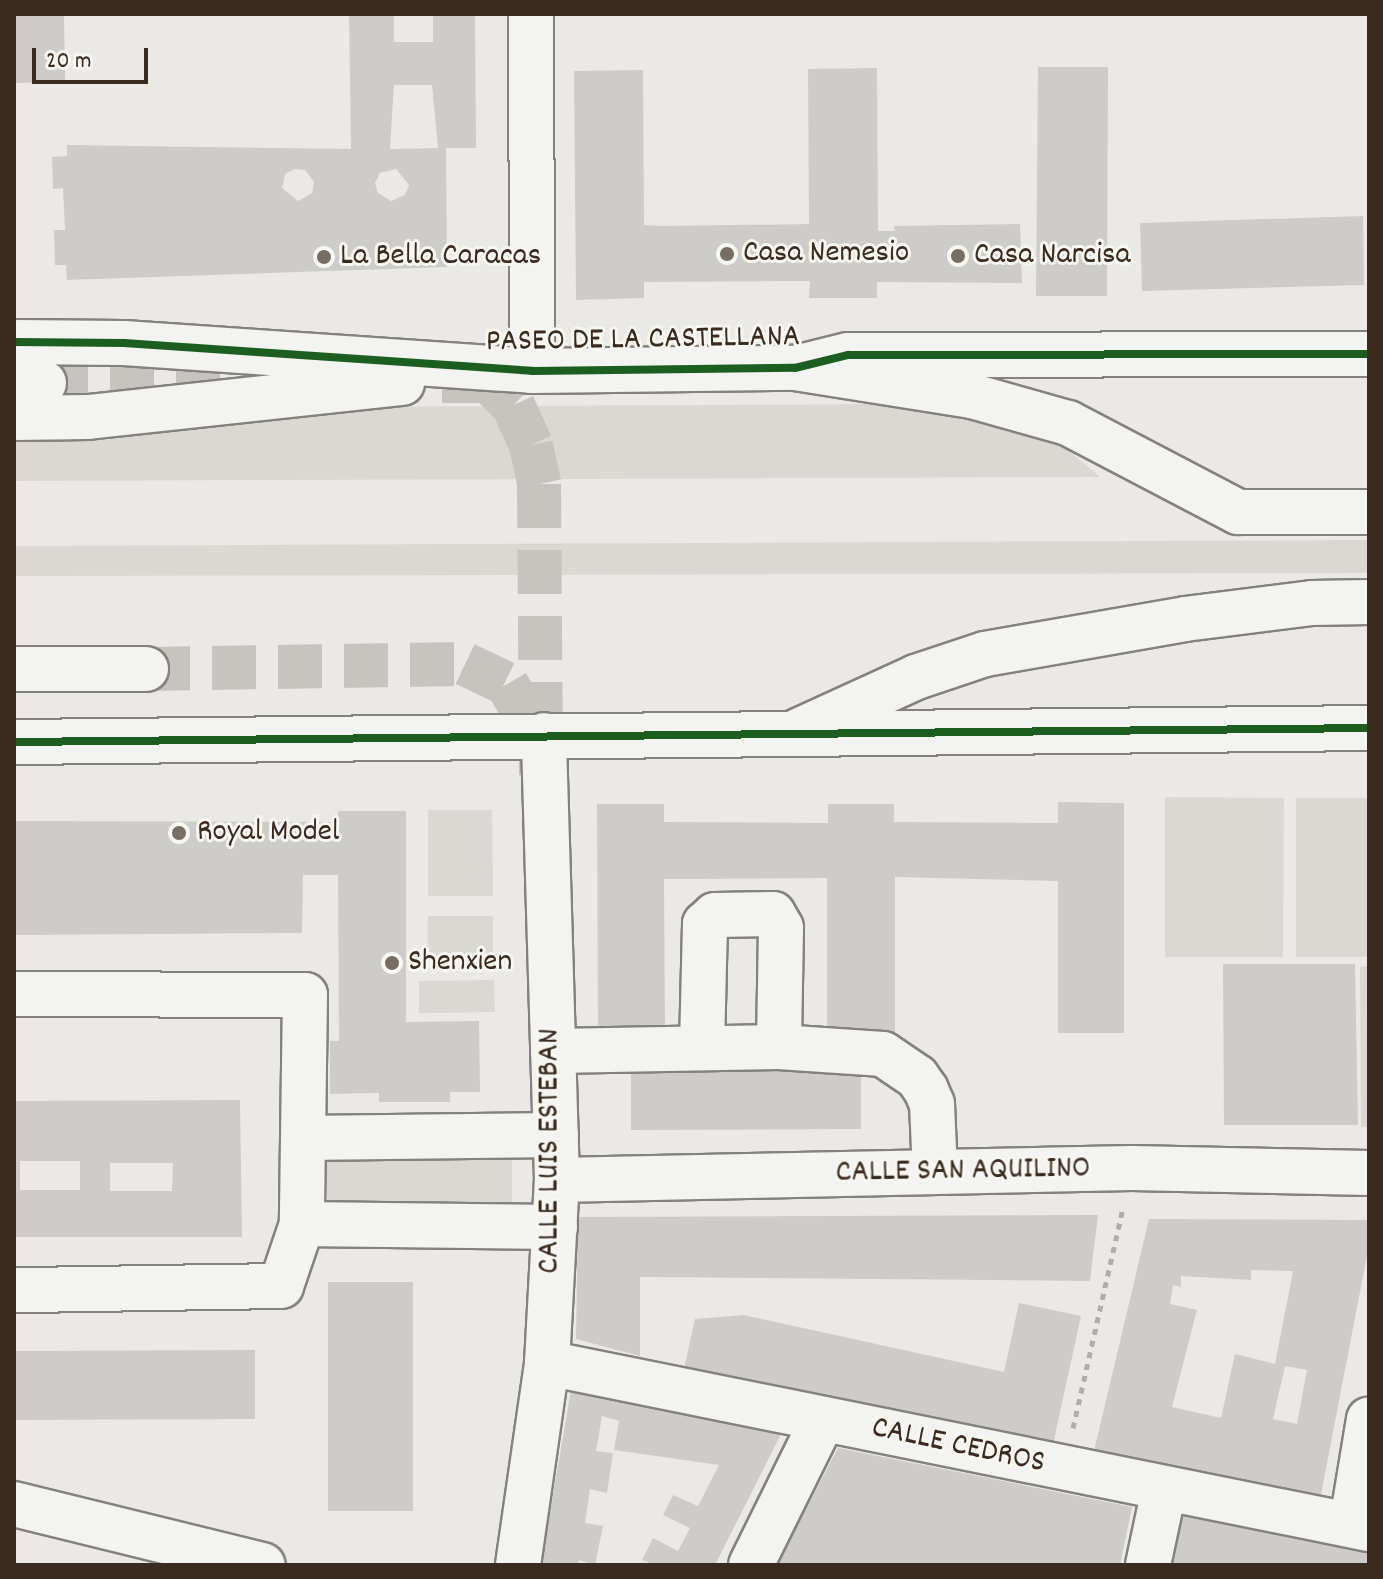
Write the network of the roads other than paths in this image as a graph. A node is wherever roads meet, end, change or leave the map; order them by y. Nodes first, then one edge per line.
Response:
1 (531, 14) edge
2 (14, 342) edge
3 (1369, 354) edge
4 (795, 368) junction
5 (532, 371) junction
6 (14, 418) edge
7 (1369, 512) edge
8 (1369, 602) edge
9 (14, 669) edge
10 (146, 669) tunnel mouth
11 (1369, 728) edge
12 (798, 731) junction
13 (544, 735) junction
14 (14, 742) edge
15 (14, 994) edge
16 (702, 1047) junction
17 (779, 1047) junction
18 (553, 1051) junction
19 (556, 1135) junction
20 (304, 1138) junction
21 (935, 1172) junction
22 (1369, 1173) edge
23 (557, 1180) junction
24 (302, 1224) junction
25 (555, 1227) junction
26 (14, 1290) edge
27 (547, 1363) junction
28 (823, 1419) junction
29 (1369, 1419) edge
30 (1164, 1490) junction
31 (14, 1504) edge
32 (1365, 1509) edge
33 (263, 1565) edge
34 (518, 1565) edge
35 (751, 1565) edge
36 (1148, 1565) edge

1 - 5 main road
2 - 5 main road, PASEO DE LA CASTELLANA
3 - 4 main road, PASEO DE LA CASTELLANA
4 - 5 main road, PASEO DE LA CASTELLANA
4 - 7 main road
5 - 6 main road, PASEO DE LA CASTELLANA
8 - 12 main road
9 - 10 main road
11 - 12 main road
12 - 13 main road
13 - 14 main road
13 - 18 main road, CALLE LUIS ESTEBAN
15 - 20 main road
16 - 17 main road
16 - 17 main road
16 - 18 main road
17 - 21 main road
18 - 19 main road, CALLE LUIS ESTEBAN
19 - 20 main road
19 - 23 main road, CALLE LUIS ESTEBAN
20 - 24 main road
21 - 22 main road, CALLE SAN AQUILINO
21 - 23 main road, CALLE SAN AQUILINO
23 - 25 main road, CALLE LUIS ESTEBAN
24 - 25 main road
24 - 26 main road
25 - 27 main road, CALLE LUIS ESTEBAN
27 - 28 main road, CALLE CEDROS
27 - 34 main road, CALLE LUIS ESTEBAN
28 - 30 main road, CALLE CEDROS
28 - 35 main road
29 - 32 main road
30 - 32 main road, CALLE CEDROS
30 - 36 main road
31 - 33 main road

